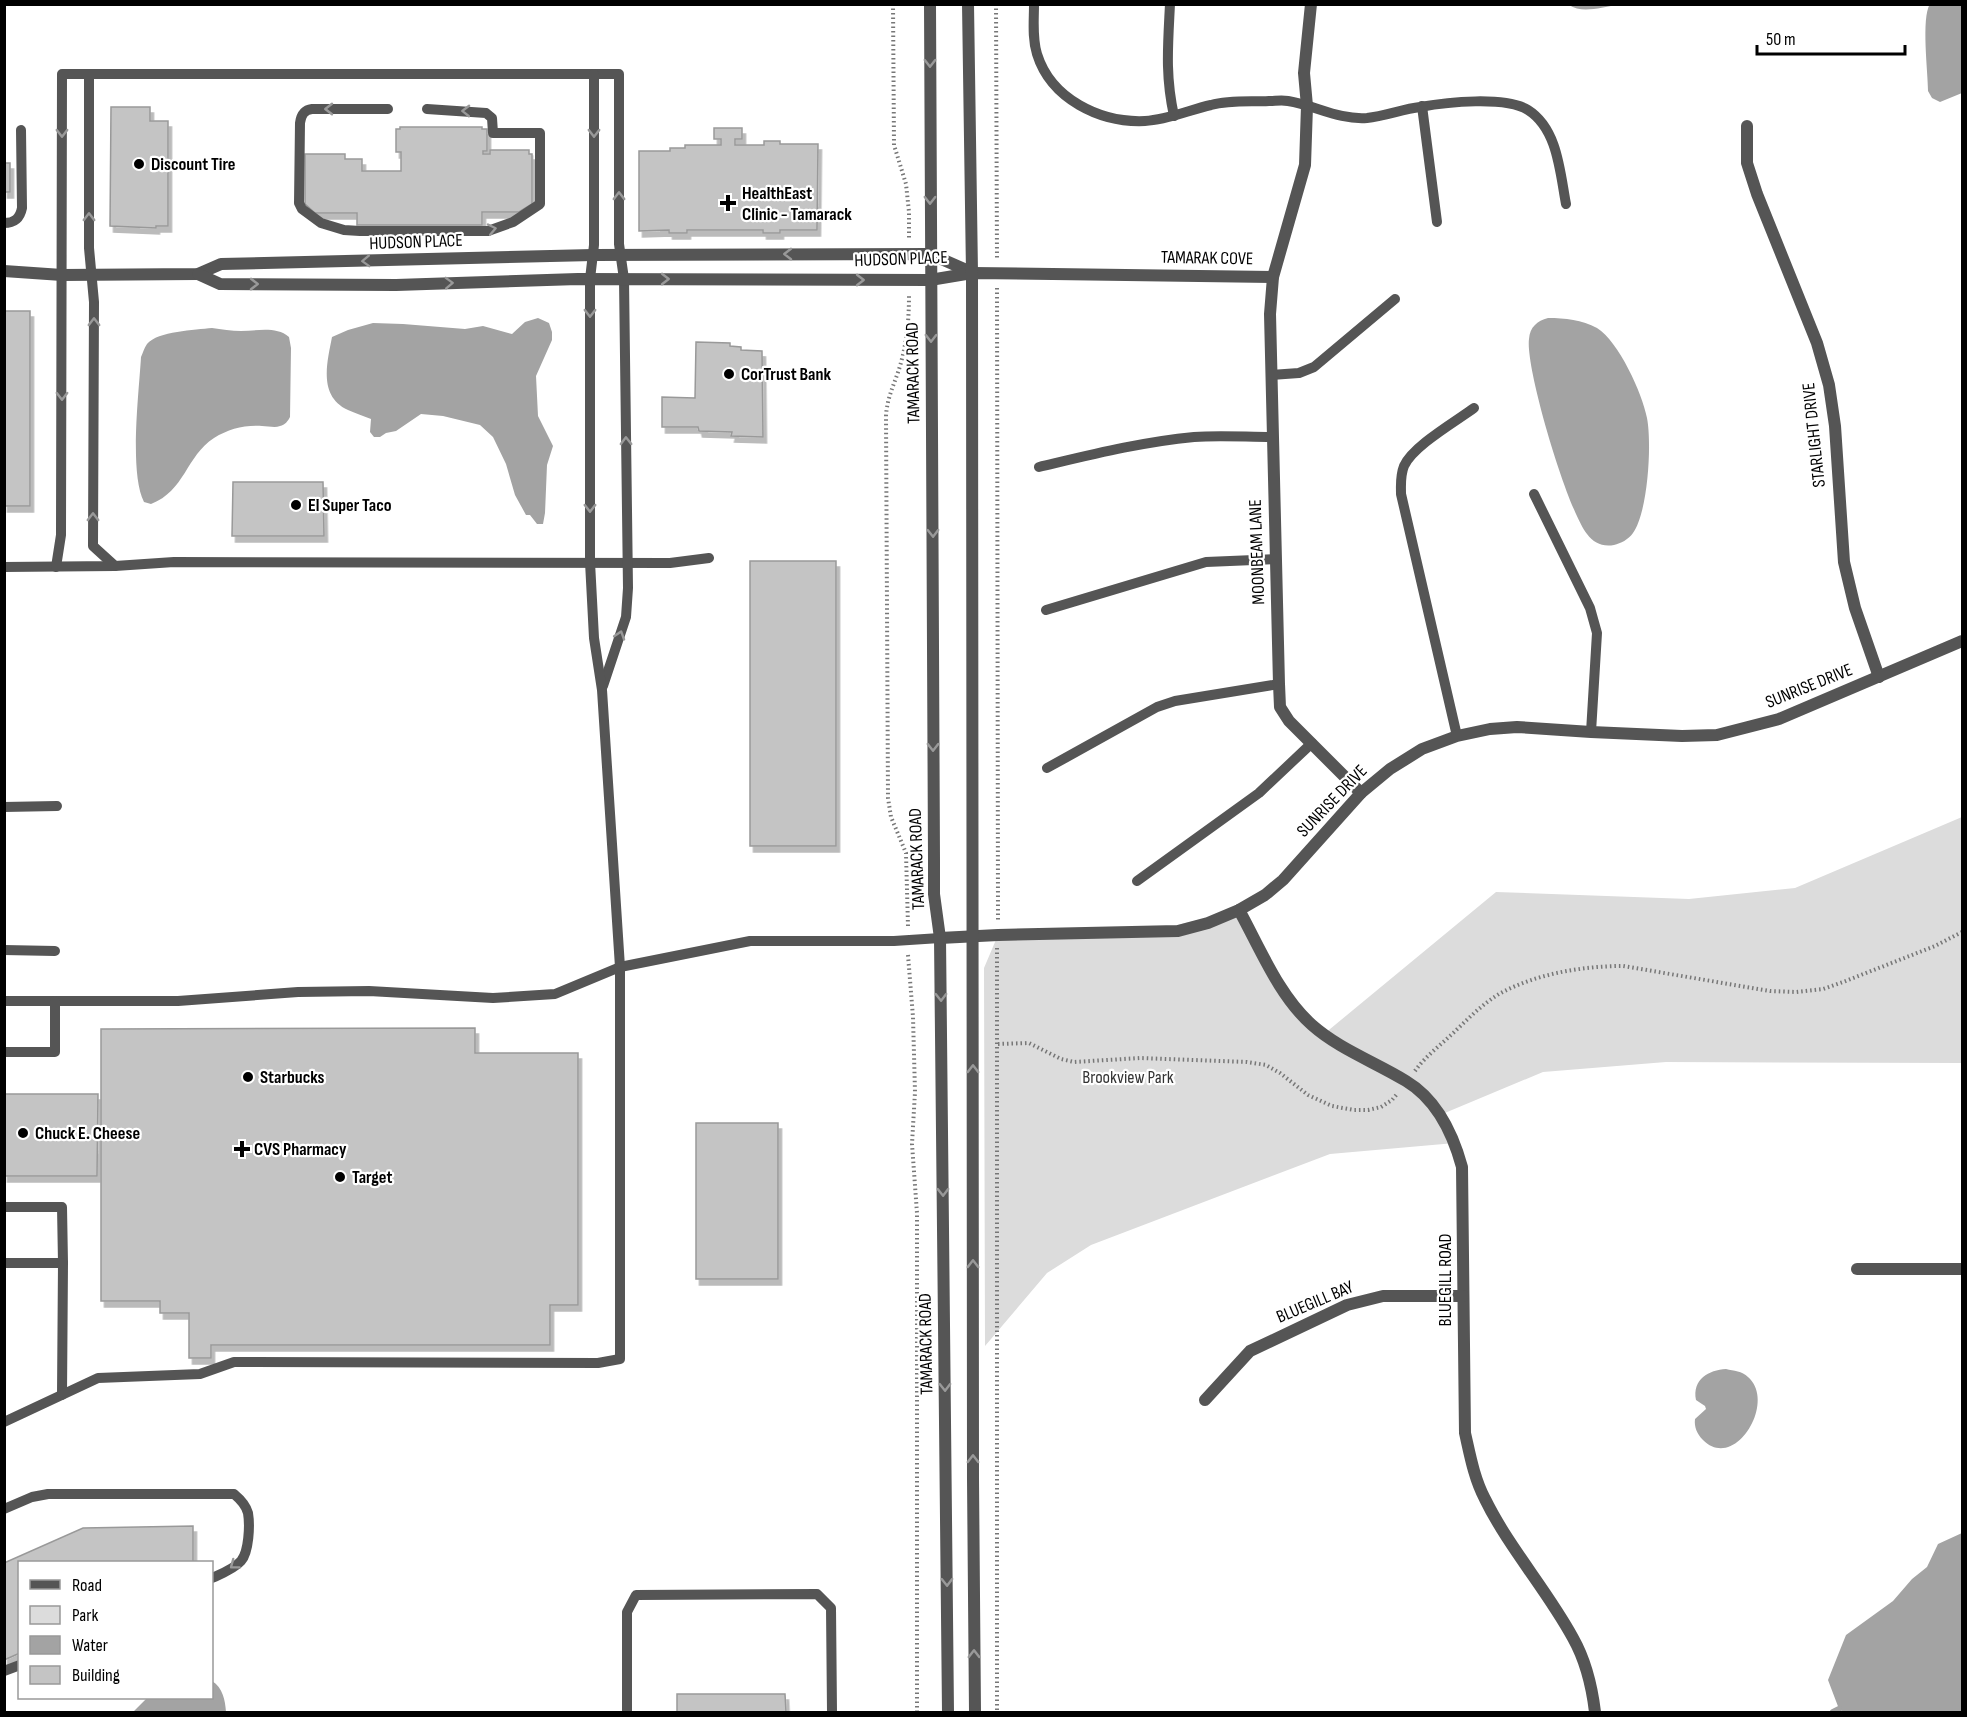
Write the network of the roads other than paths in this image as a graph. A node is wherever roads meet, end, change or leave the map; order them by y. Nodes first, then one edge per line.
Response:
1 (930, 4) edge
2 (968, 4) edge
3 (1034, 4) edge
4 (1170, 4) edge
5 (1311, 4) edge
6 (89, 74) junction
7 (594, 74) junction
8 (1307, 106) junction
9 (1422, 106) junction
10 (388, 109) dead end
11 (427, 109) dead end
12 (1174, 116) junction
13 (1747, 126) dead end
14 (21, 130) dead end
15 (1566, 204) dead end
16 (1437, 222) dead end
17 (4, 224) edge
18 (930, 254) junction
19 (593, 255) junction
20 (620, 255) junction
21 (4, 271) edge
22 (972, 273) junction
23 (198, 274) junction
24 (62, 275) junction
25 (91, 275) junction
26 (1273, 277) junction
27 (590, 279) junction
28 (624, 279) junction
29 (930, 280) junction
30 (1395, 300) dead end
31 (1271, 375) junction
32 (1474, 408) dead end
33 (1272, 437) junction
34 (1040, 467) dead end
35 (1534, 494) dead end
36 (709, 558) dead end
37 (1275, 559) junction
38 (590, 562) junction
39 (628, 562) junction
40 (115, 566) junction
41 (4, 567) edge
42 (56, 567) junction
43 (1046, 610) dead end
44 (1962, 641) edge
45 (1879, 677) junction
46 (1279, 684) junction
47 (602, 690) junction
48 (1591, 732) junction
49 (1457, 736) junction
50 (1312, 743) junction
51 (1047, 768) dead end
52 (1361, 793) junction
53 (57, 806) dead end
54 (4, 807) edge
55 (1137, 881) dead end
56 (1239, 910) junction
57 (973, 937) junction
58 (940, 938) junction
59 (4, 950) edge
60 (55, 951) dead end
61 (620, 967) junction
62 (4, 1001) edge
63 (55, 1001) junction
64 (4, 1052) edge
65 (4, 1207) edge
66 (4, 1263) edge
67 (63, 1263) junction
68 (1857, 1269) dead end
69 (1962, 1269) edge
70 (1463, 1296) junction
71 (62, 1395) junction
72 (1205, 1400) dead end
73 (4, 1422) edge
74 (4, 1509) edge
75 (213, 1577) edge
76 (627, 1713) edge
77 (832, 1713) edge
78 (948, 1713) edge
79 (975, 1713) edge
80 (1595, 1713) edge

1 -> 18 street, TAMARACK ROAD
2 - 22 street
3 - 12 lane
4 - 12 lane
5 - 8 street, TAMARAK COVE
6 - 7 lane
6 -> 24 lane
25 -> 6 lane
7 -> 19 lane
20 -> 7 lane
8 - 9 lane
8 - 12 lane
8 - 26 street, TAMARAK COVE
9 - 15 lane
9 - 16 lane
10 -> 11 lane
13 - 45 street, STARLIGHT DRIVE
14 - 17 lane
18 -> 20 street, HUDSON PLACE
18 - 22 street, HUDSON PLACE
18 - 29 street, TAMARACK ROAD
19 - 20 street, HUDSON PLACE
19 -> 23 street, HUDSON PLACE
19 - 27 lane
20 - 28 lane
21 - 24 street, HUDSON PLACE
22 - 26 street, TAMARAK COVE
22 - 29 street, HUDSON PLACE
22 - 57 street
23 - 25 street, HUDSON PLACE
23 -> 27 street, HUDSON PLACE
24 - 25 street, HUDSON PLACE
24 -> 42 lane
40 -> 25 lane
26 - 31 street, MOONBEAM LANE
27 - 28 street, HUDSON PLACE
27 -> 38 lane
28 -> 29 street, HUDSON PLACE
39 -> 28 lane
29 -> 58 street, TAMARACK ROAD
30 - 31 lane
31 - 33 street, MOONBEAM LANE
32 - 49 lane
33 - 34 lane
33 - 37 street, MOONBEAM LANE
35 - 48 lane
36 - 39 lane
37 - 43 lane
37 - 46 street, MOONBEAM LANE
38 - 39 lane
38 - 40 lane
38 - 47 lane
47 -> 39 lane
40 - 42 lane
41 - 42 lane
44 - 45 street, SUNRISE DRIVE
45 - 48 street, SUNRISE DRIVE
46 - 50 street, MOONBEAM LANE
46 - 51 lane
47 - 61 lane
48 - 49 street, SUNRISE DRIVE
49 - 52 street, SUNRISE DRIVE
50 - 52 street, MOONBEAM LANE
50 - 55 lane
52 - 56 street, SUNRISE DRIVE
53 - 54 lane
56 - 57 street, SUNRISE DRIVE
56 - 70 street, BLUEGILL ROAD
57 - 58 street, SUNRISE DRIVE
79 -> 57 street
58 - 61 lane
58 -> 78 street, TAMARACK ROAD
59 - 60 lane
61 - 63 lane
61 - 71 lane
62 - 63 lane
63 - 64 lane
65 - 67 lane
66 - 67 lane
67 - 71 lane
68 - 69 street
70 - 72 street, BLUEGILL BAY
70 - 80 street, BLUEGILL ROAD
71 - 73 lane
74 -> 75 lane
76 - 77 lane

